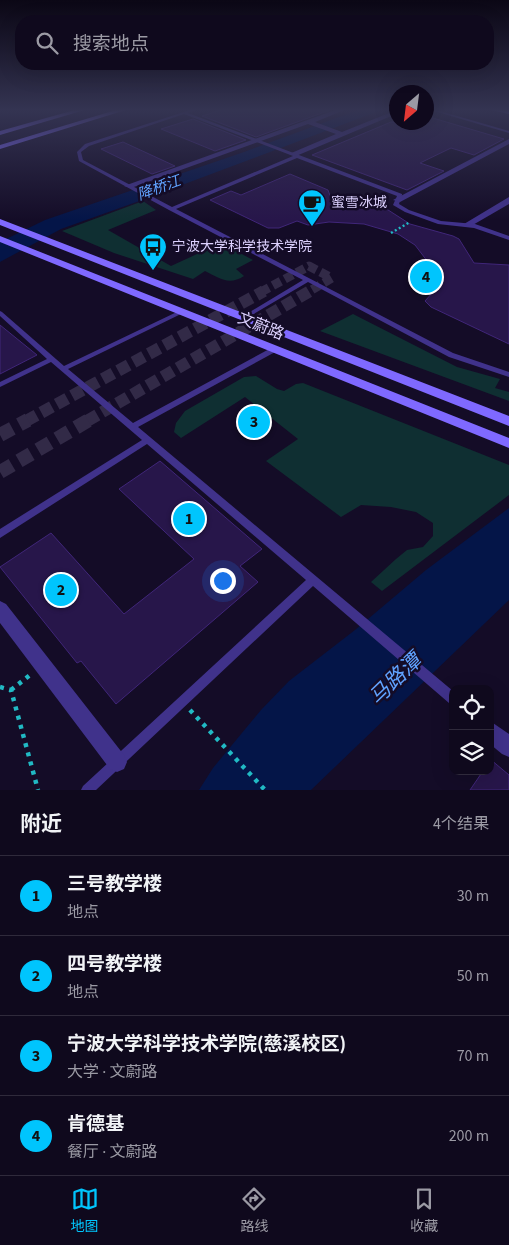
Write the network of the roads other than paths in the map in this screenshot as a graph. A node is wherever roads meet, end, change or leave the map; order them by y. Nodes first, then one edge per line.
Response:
1 (85, 146) edge
2 (241, 146) edge
3 (272, 146) edge
4 (315, 146) edge
5 (500, 146) edge
6 (295, 155) junction
7 (129, 186) junction
8 (397, 200) junction
9 (509, 200) edge
10 (171, 209) junction
11 (0, 222) edge
12 (468, 224) junction
13 (509, 238) edge
14 (0, 239) edge
15 (307, 280) junction
16 (182, 312) junction
17 (0, 313) edge
18 (244, 317) junction
19 (275, 349) junction
20 (52, 359) junction
21 (63, 369) junction
22 (509, 375) edge
23 (0, 385) edge
24 (509, 420) edge
25 (132, 427) junction
26 (148, 440) junction
27 (509, 443) edge
28 (0, 534) edge
29 (313, 580) junction
30 (0, 609) edge
31 (449, 696) edge
32 (494, 734) edge
33 (509, 747) edge
34 (117, 762) junction
35 (87, 790) edge

1 - 7 lane
2 - 7 street
3 - 6 lane
4 - 6 street
5 - 8 street
6 - 8 lane
6 - 10 lane
7 - 10 lane
8 - 12 lane
9 - 12 street
10 - 15 lane
11 - 18 main road, 文蔚路
12 - 13 lane
14 - 16 main road, 文蔚路
15 - 18 lane
15 - 22 lane
16 - 19 main road, 文蔚路
16 - 21 lane
17 - 20 lane
18 - 24 main road, 文蔚路
19 - 25 lane
19 - 27 main road, 文蔚路
20 - 21 lane
20 - 23 lane
21 - 25 lane
25 - 26 lane
26 - 28 lane
26 - 29 lane
29 - 31 lane
29 - 34 lane
30 - 34 street
32 - 33 street
34 - 35 lane

